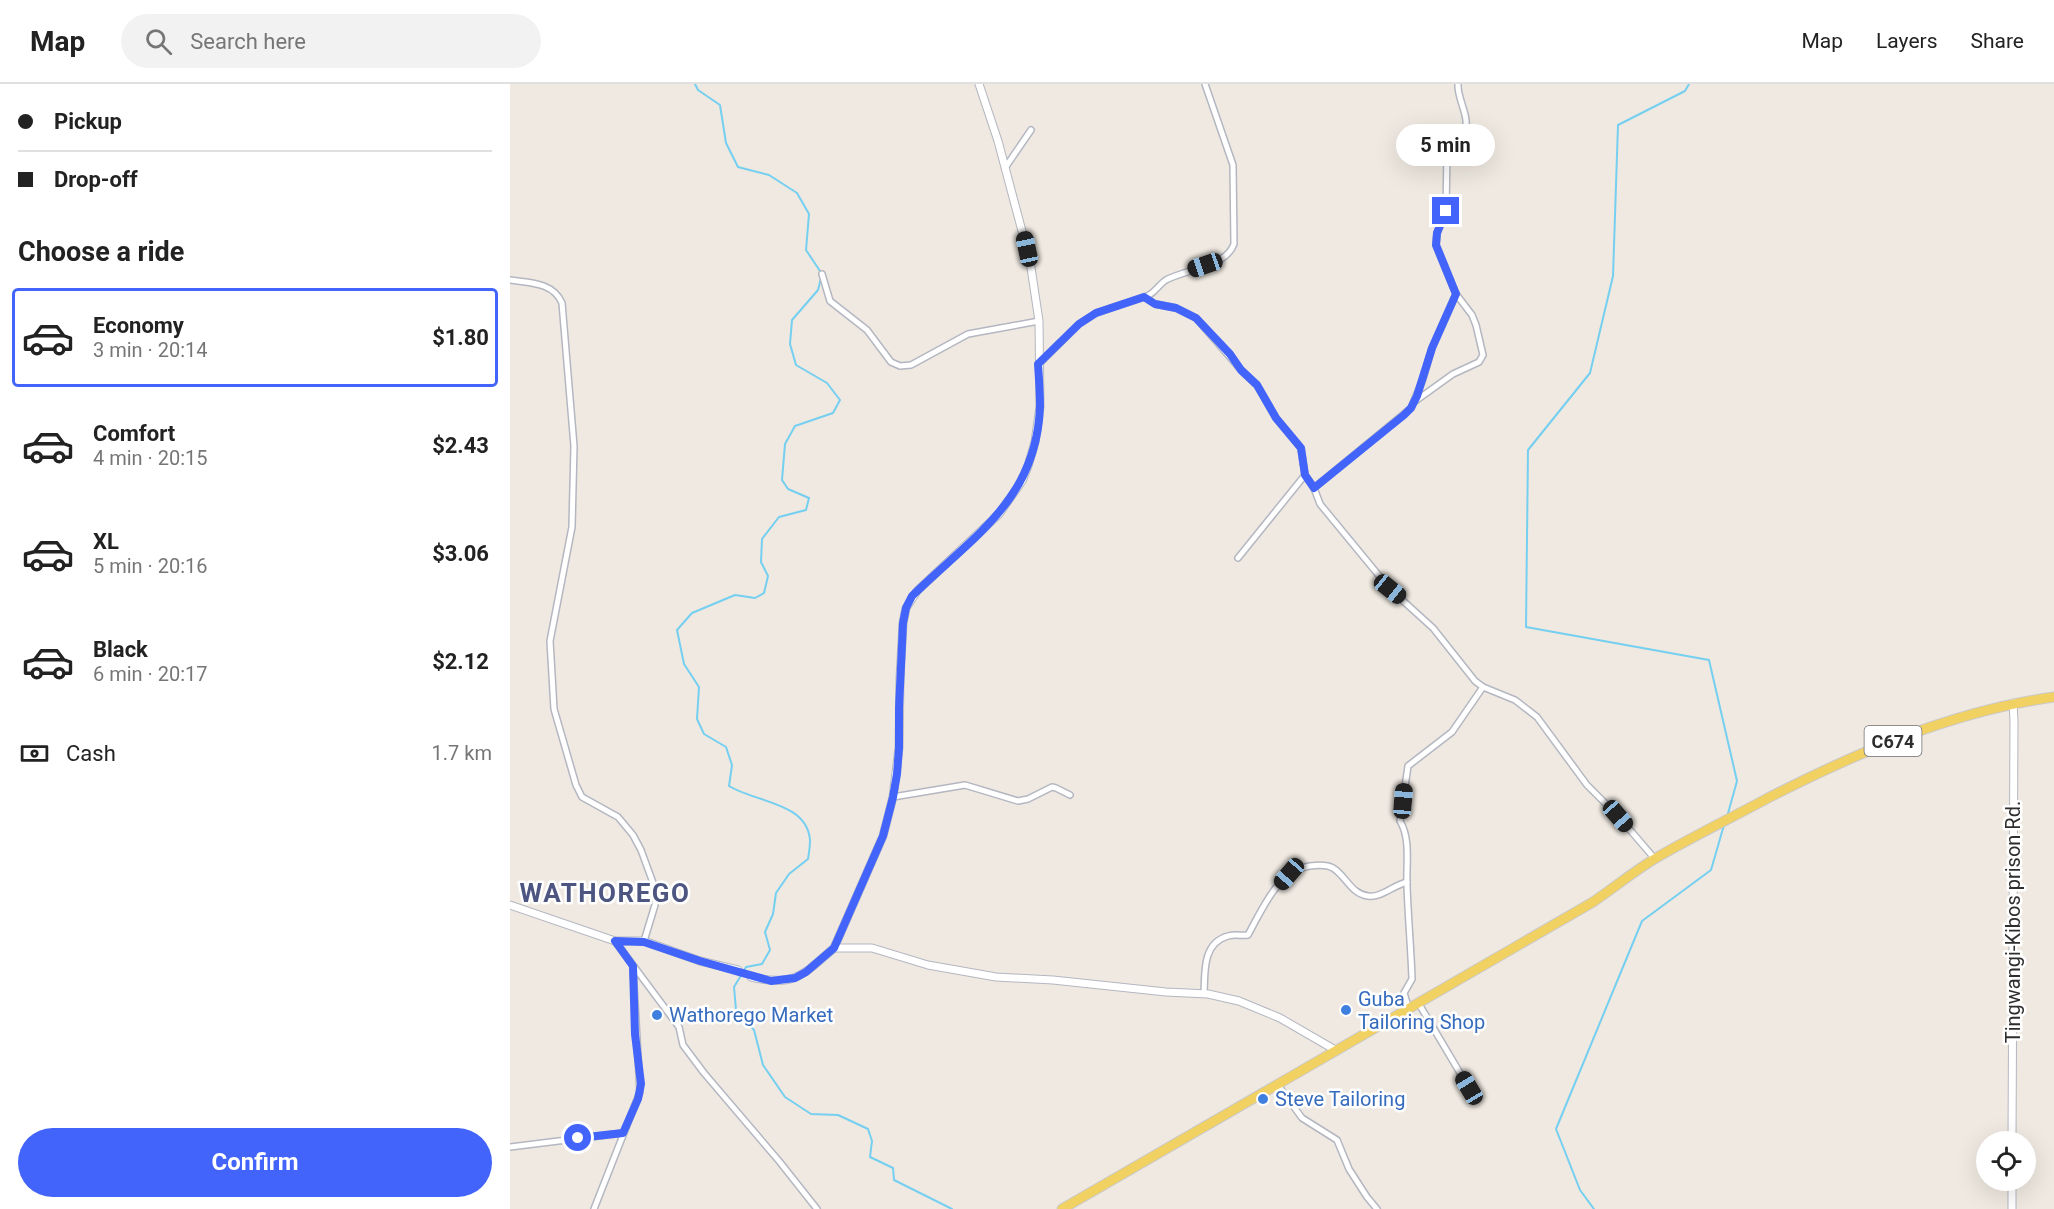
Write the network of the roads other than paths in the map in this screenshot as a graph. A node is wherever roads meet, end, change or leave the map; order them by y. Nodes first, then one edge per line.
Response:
1 (979, 84) edge
2 (1205, 84) edge
3 (1458, 84) edge
4 (1031, 130) dead end
5 (1005, 168) junction
6 (822, 274) dead end
7 (510, 280) edge
8 (1456, 294) junction
9 (1144, 297) junction
10 (1039, 321) junction
11 (1038, 364) junction
12 (1414, 402) junction
13 (1305, 475) junction
14 (1314, 488) junction
15 (1238, 558) dead end
16 (1482, 687) junction
17 (2054, 697) edge
18 (2013, 703) junction
19 (1071, 795) dead end
20 (893, 797) junction
21 (1655, 859) junction
22 (1407, 882) junction
23 (510, 905) edge
24 (615, 941) junction
25 (644, 942) junction
26 (834, 948) junction
27 (633, 966) junction
28 (738, 970) joint
29 (751, 977) joint
30 (1204, 994) junction
31 (1419, 1004) junction
32 (1409, 1010) junction
33 (1337, 1051) junction
34 (1278, 1085) junction
35 (1469, 1088) dead end
36 (2012, 1131) edge
37 (623, 1133) junction
38 (510, 1147) edge
39 (2012, 1191) edge
40 (594, 1209) edge
41 (817, 1209) edge
42 (1062, 1209) edge
43 (1377, 1209) edge
44 (2012, 1209) edge

1 - 5 street
2 - 9 street
3 - 8 street
4 - 5 street
5 - 10 street
6 - 10 street
7 - 25 street
8 - 12 street
8 - 12 street
9 - 11 street
9 - 13 street
10 - 11 street
11 - 20 street
12 - 14 street
13 - 14 street
13 - 15 street
14 - 16 street
16 - 21 street
16 - 22 street
17 - 18 main road, C674
18 - 21 main road, C674
18 - 36 street, Tingwangi-Kibos prison Rd.
19 - 20 street
20 - 26 street
21 - 31 main road, C674
22 - 30 street
22 - 32 street
23 - 24 street
24 - 25 street
24 - 27 street
25 - 28 street
26 - 29 street
26 - 30 street
27 - 37 street
27 - 41 street
28 - 29 street
30 - 33 street
31 - 32 main road, C674
31 - 35 street
32 - 33 main road, C674
33 - 34 main road, C674
34 - 42 main road, C674
34 - 43 street
37 - 38 street
37 - 40 street
39 - 44 street

